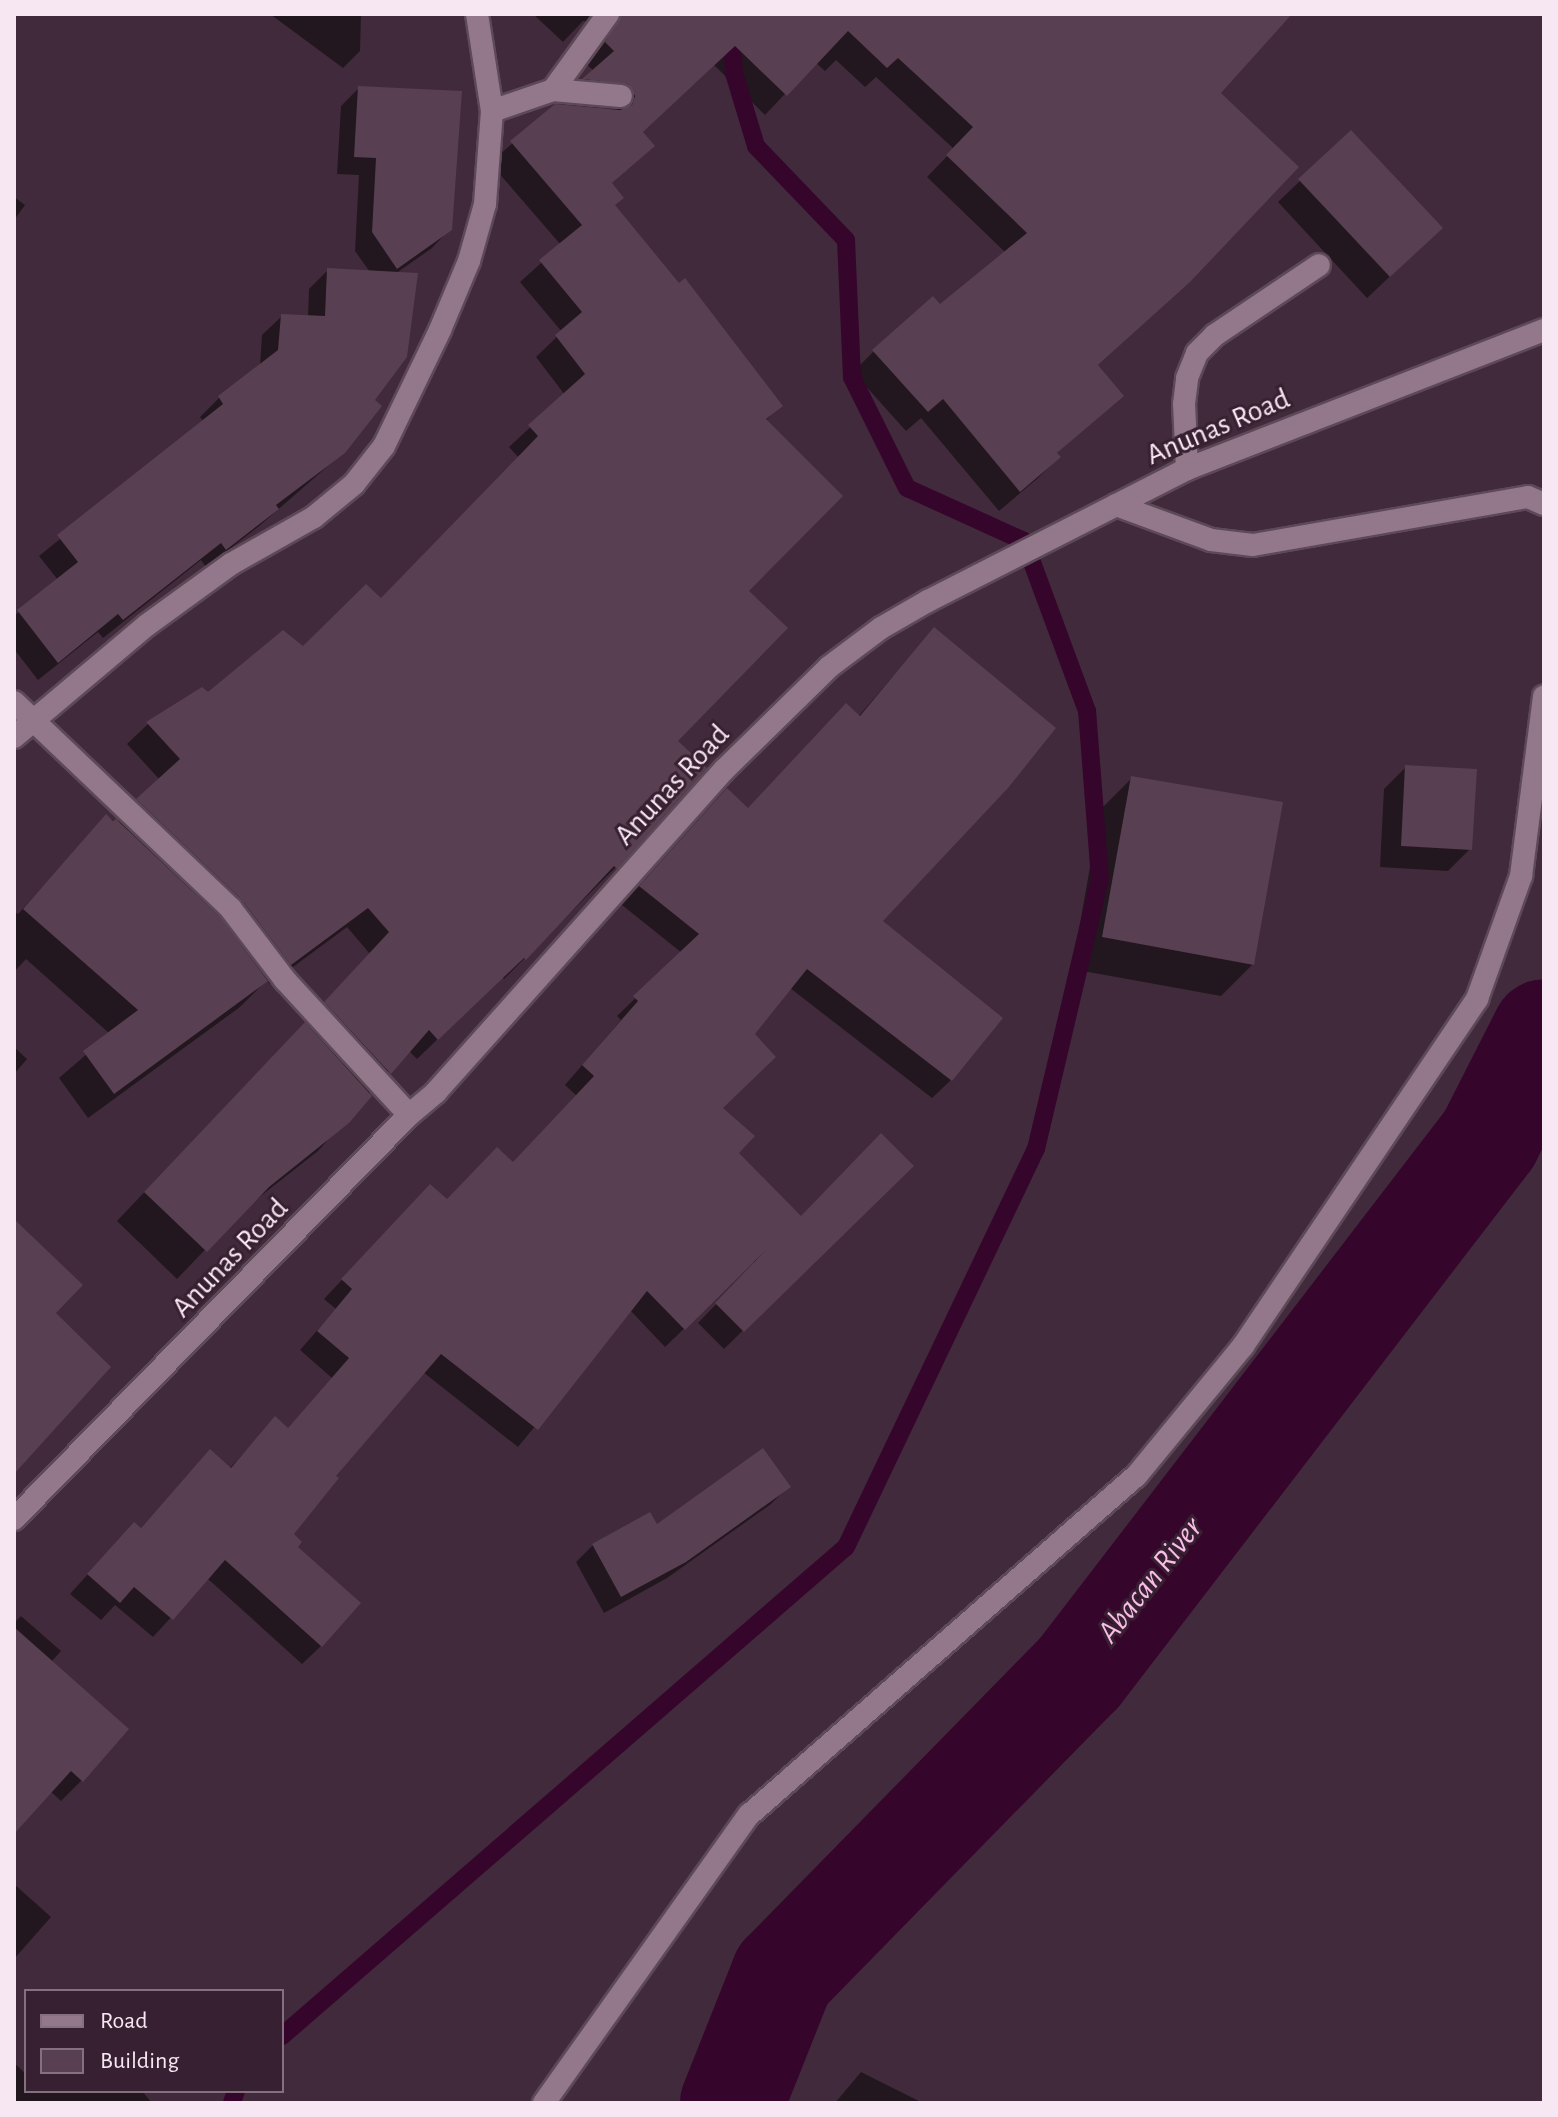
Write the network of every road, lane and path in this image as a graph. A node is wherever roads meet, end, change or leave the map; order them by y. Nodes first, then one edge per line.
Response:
1 (477, 14) edge
2 (608, 14) edge
3 (553, 90) junction
4 (621, 96) dead end
5 (492, 111) junction
6 (1319, 265) dead end
7 (1544, 330) edge
8 (1187, 469) junction
9 (1544, 504) edge
10 (1116, 505) junction
11 (1544, 696) edge
12 (14, 702) edge
13 (34, 720) junction
14 (14, 737) edge
15 (409, 1115) junction
16 (14, 1519) edge
17 (544, 2103) edge

1 - 5 street
2 - 3 street
3 - 4 street
3 - 5 street
5 - 13 street
6 - 8 street
7 - 8 street, Anunas Road
8 - 10 street, Anunas Road
9 - 10 street
10 - 15 street, Anunas Road
11 - 17 street
12 - 13 street
13 - 14 street
13 - 15 street
15 - 16 street, Anunas Road

